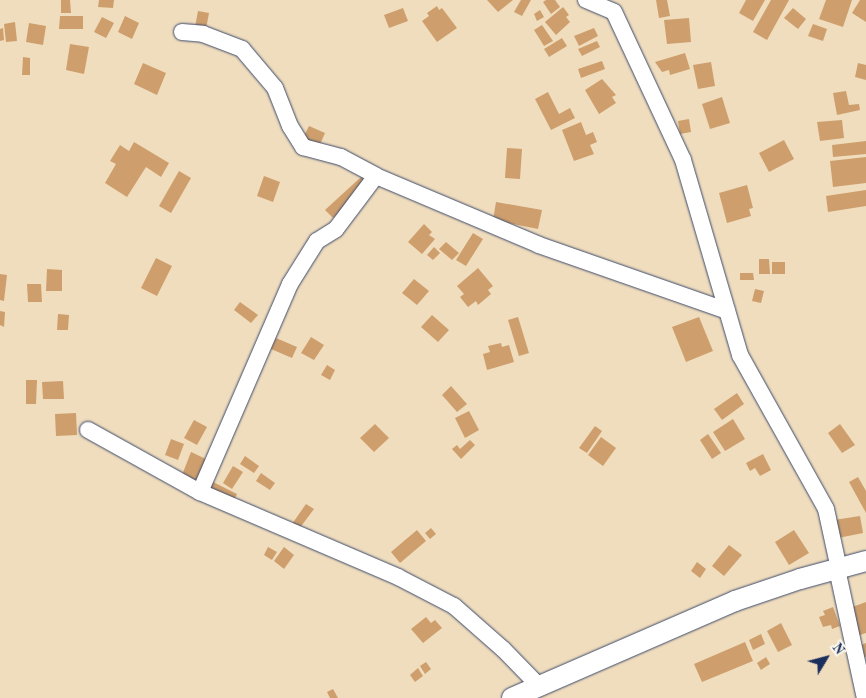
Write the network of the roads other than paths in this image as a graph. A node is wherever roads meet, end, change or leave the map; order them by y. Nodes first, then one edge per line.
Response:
1 (596, 2) edge
2 (182, 32) dead end
3 (376, 176) junction
4 (727, 311) junction
5 (88, 430) dead end
6 (200, 492) junction
7 (866, 561) edge
8 (838, 569) junction
9 (539, 686) junction
10 (512, 698) edge
11 (865, 698) edge

1 - 4 street
2 - 3 street
3 - 4 street
3 - 6 street
4 - 8 street
5 - 6 street
6 - 9 street
7 - 8 street
8 - 9 street
8 - 11 street
9 - 10 street

